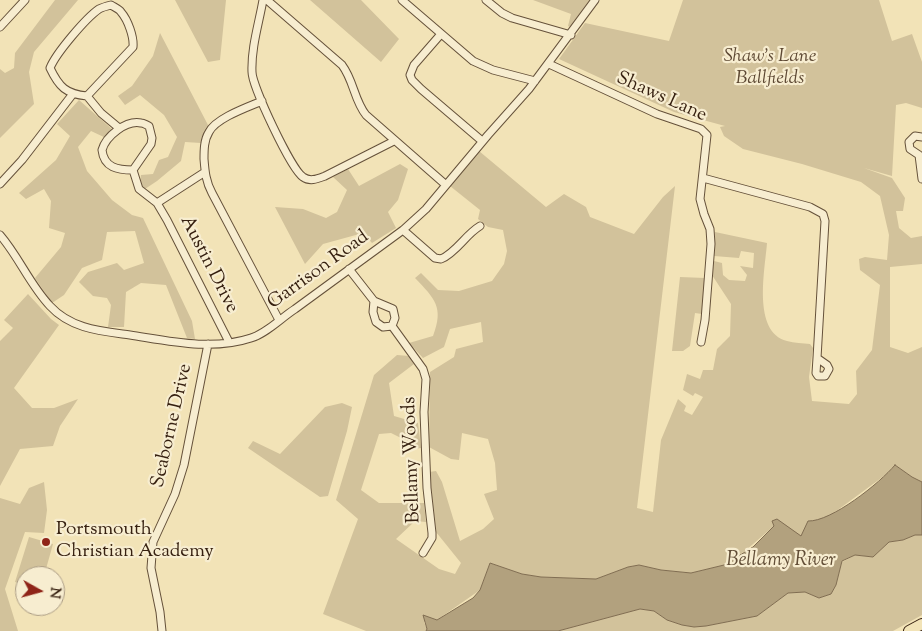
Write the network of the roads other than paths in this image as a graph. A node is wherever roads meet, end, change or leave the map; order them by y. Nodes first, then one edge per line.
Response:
1 (25, 0) edge
2 (263, 0) edge
3 (267, 0) edge
4 (402, 0) edge
5 (486, 0) edge
6 (595, 0) edge
7 (0, 28) edge
8 (441, 34) junction
9 (571, 35) junction
10 (549, 64) junction
11 (535, 81) junction
12 (72, 95) junction
13 (87, 96) junction
14 (262, 101) junction
15 (119, 128) junction
16 (922, 137) edge
17 (394, 141) junction
18 (482, 141) junction
19 (920, 153) edge
20 (133, 170) junction
21 (205, 172) junction
22 (703, 178) junction
23 (922, 179) edge
24 (0, 184) edge
25 (446, 185) junction
26 (157, 203) junction
27 (480, 226) dead end
28 (403, 230) junction
29 (0, 235) edge
30 (349, 269) junction
31 (374, 301) junction
32 (279, 320) junction
33 (392, 326) junction
34 (229, 342) junction
35 (701, 342) dead end
36 (208, 344) junction
37 (817, 358) dead end
38 (423, 553) dead end
39 (922, 624) edge
40 (162, 631) edge
41 (910, 631) edge

1 - 7 street
2 - 14 street
3 - 17 street
4 - 8 street
5 - 9 street
6 - 9 street, Garrison Road
8 - 11 street
8 - 18 street
9 - 10 street, Garrison Road
10 - 11 street, Garrison Road
10 - 22 street, Shaws Lane
11 - 18 street, Garrison Road
12 - 13 street
12 - 13 street
12 - 24 street
13 - 15 street
14 - 17 street
14 - 21 street
15 - 20 street
15 - 20 street
16 - 19 street
17 - 25 street
18 - 25 street, Garrison Road
19 - 23 street
20 - 26 street, Austin Drive
21 - 26 street
21 - 32 street
22 - 35 street, Shaws Lane
22 - 37 street
25 - 28 street, Garrison Road
26 - 34 street, Austin Drive
27 - 28 street
28 - 30 street, Garrison Road
29 - 36 street, Garrison Road
30 - 31 street
30 - 32 street, Garrison Road
31 - 33 street
31 - 33 street
32 - 34 street, Garrison Road
33 - 38 street, Bellamy Woods
34 - 36 street, Garrison Road
36 - 40 street, Seaborne Drive
39 - 41 highway

